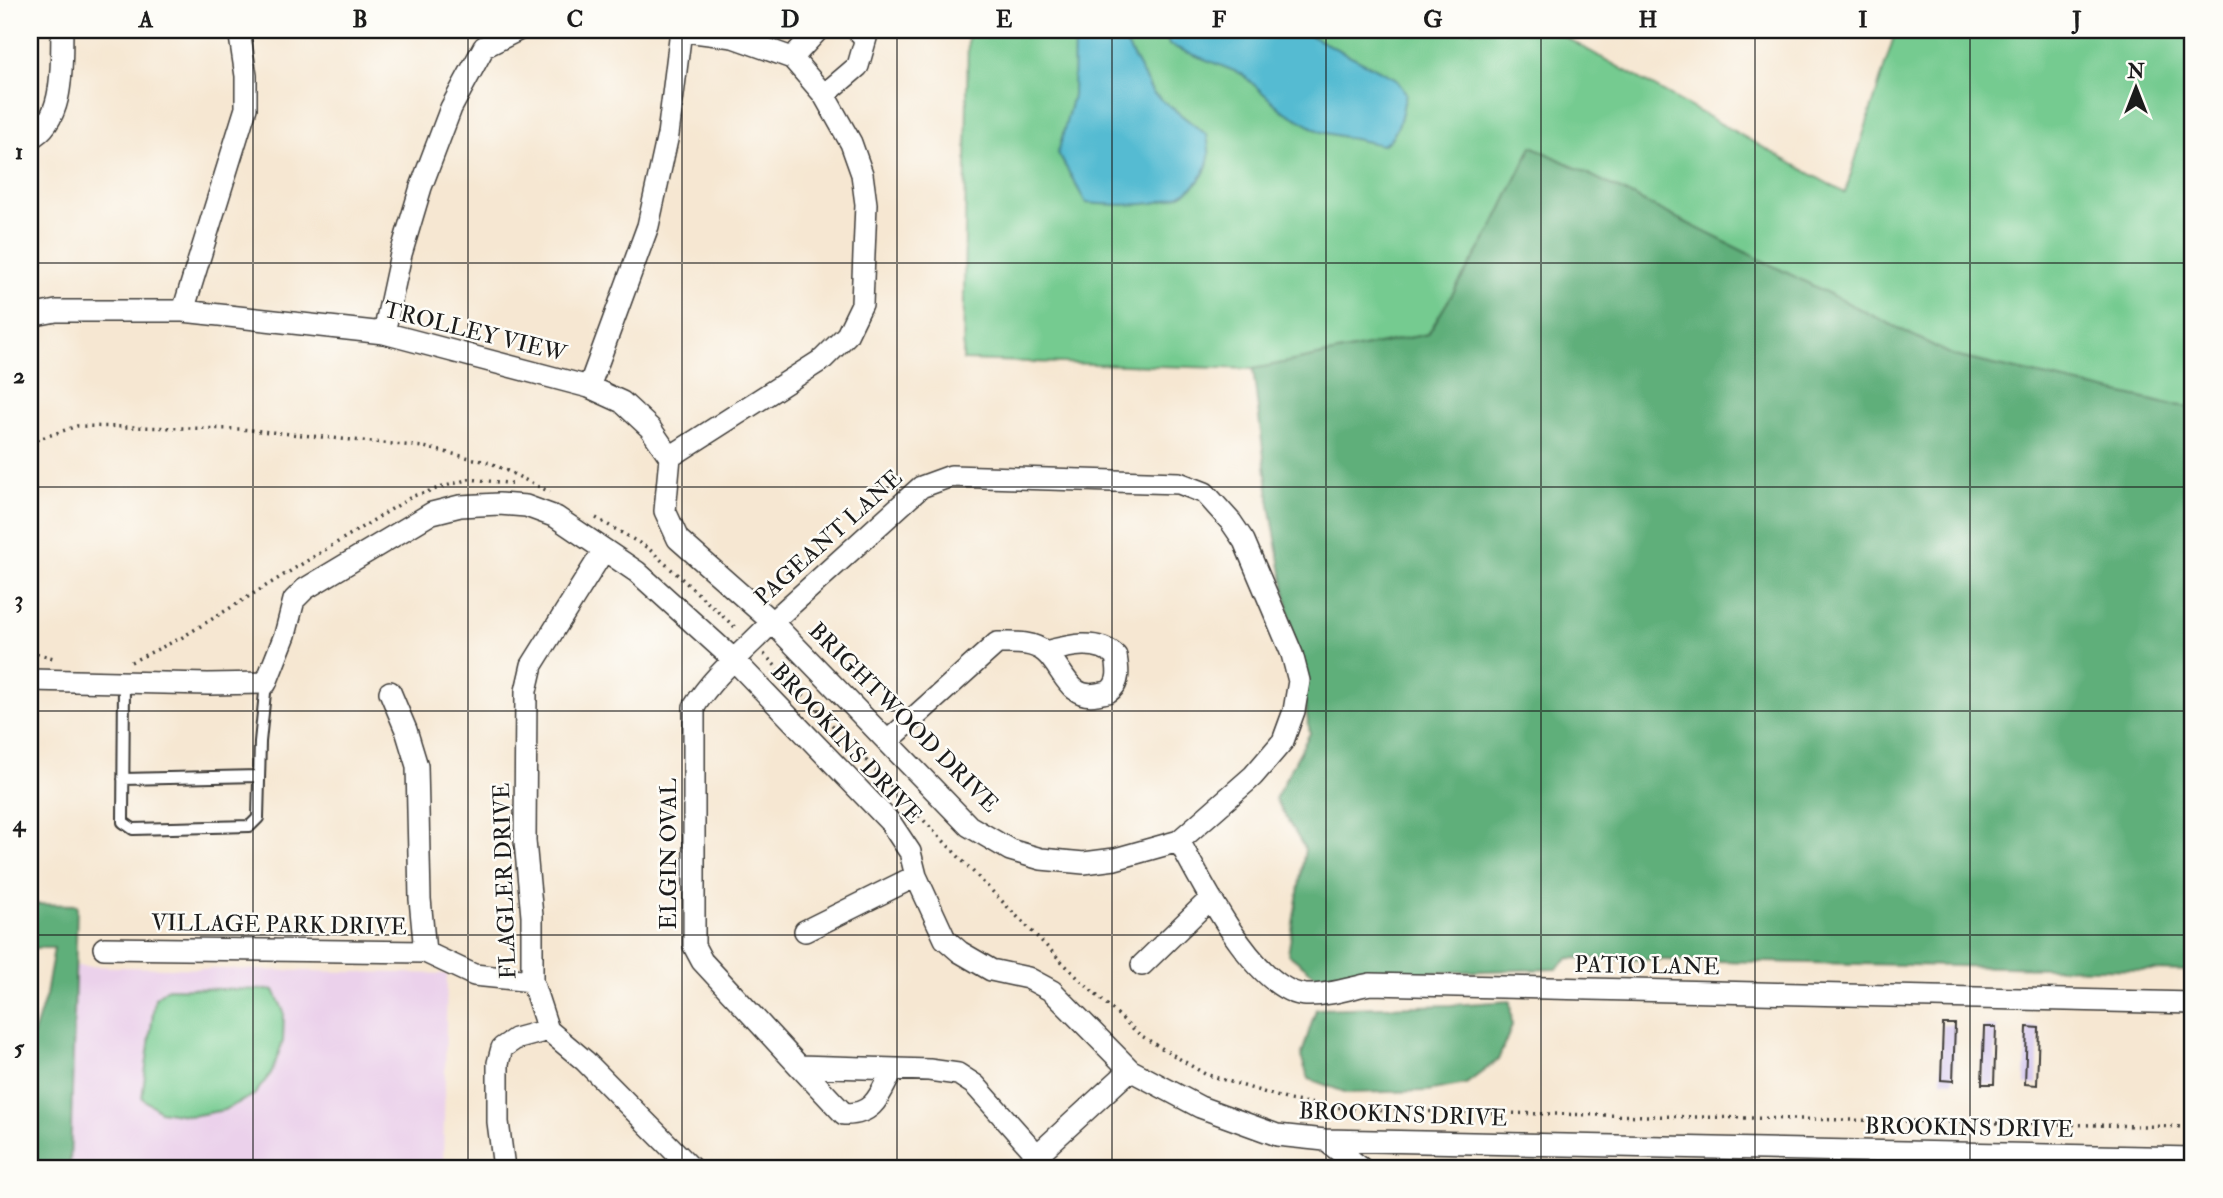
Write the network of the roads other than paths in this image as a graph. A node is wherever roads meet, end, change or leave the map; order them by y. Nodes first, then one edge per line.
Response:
1 (62, 30) edge
2 (239, 30) edge
3 (519, 30) edge
4 (679, 30) edge
5 (818, 30) edge
6 (857, 30) edge
7 (792, 58) junction
8 (824, 95) junction
9 (30, 138) edge
10 (183, 311) junction
11 (30, 316) edge
12 (384, 332) junction
13 (589, 387) junction
14 (670, 457) junction
15 (1178, 482) joint
16 (604, 550) junction
17 (772, 622) junction
18 (1045, 652) dead end
19 (733, 659) junction
20 (30, 680) edge
21 (124, 682) junction
22 (266, 683) junction
23 (390, 692) dead end
24 (888, 741) junction
25 (259, 776) junction
26 (123, 779) junction
27 (1178, 841) junction
28 (916, 876) junction
29 (1211, 898) junction
30 (805, 931) dead end
31 (104, 948) dead end
32 (425, 952) junction
33 (1142, 965) dead end
34 (532, 981) junction
35 (2193, 1003) edge
36 (548, 1030) junction
37 (799, 1066) junction
38 (893, 1069) junction
39 (1130, 1070) junction
40 (1325, 1140) junction
41 (2193, 1158) edge
42 (1030, 1162) edge
43 (508, 1164) edge
44 (691, 1168) edge
45 (1361, 1168) edge

1 - 9 street
2 - 10 street
3 - 12 street
4 - 7 street
4 - 13 street
5 - 7 street
6 - 8 street
7 - 8 street
8 - 14 street
10 - 11 street, TROLLEY VIEW
10 - 12 street, TROLLEY VIEW
12 - 13 street, TROLLEY VIEW
13 - 14 street, TROLLEY VIEW
14 - 17 street
15 - 17 street, PAGEANT LANE
15 - 27 street, BRIGHTWOOD DRIVE
16 - 19 street, BROOKINS DRIVE
16 - 22 street, BROOKINS DRIVE
16 - 34 street, FLAGLER DRIVE
17 - 19 street, PAGEANT LANE
17 - 24 street, BRIGHTWOOD DRIVE
18 - 24 street
19 - 28 street, BROOKINS DRIVE
19 - 37 street, ELGIN OVAL
20 - 21 street
21 - 22 street
21 - 26 lane
22 - 25 lane
23 - 32 street
24 - 27 street, BRIGHTWOOD DRIVE
25 - 26 lane
25 - 26 lane
27 - 29 street, PATIO LANE
28 - 30 street
28 - 39 street, BROOKINS DRIVE
29 - 33 street
29 - 35 street, PATIO LANE
31 - 32 street, VILLAGE PARK DRIVE
32 - 34 street, VILLAGE PARK DRIVE
34 - 36 street, FLAGLER DRIVE
36 - 43 street
36 - 44 street
37 - 38 street
37 - 38 street, ELGIN OVAL
38 - 42 street
39 - 40 street, BROOKINS DRIVE
39 - 42 street
40 - 41 street, BROOKINS DRIVE
40 - 45 street

